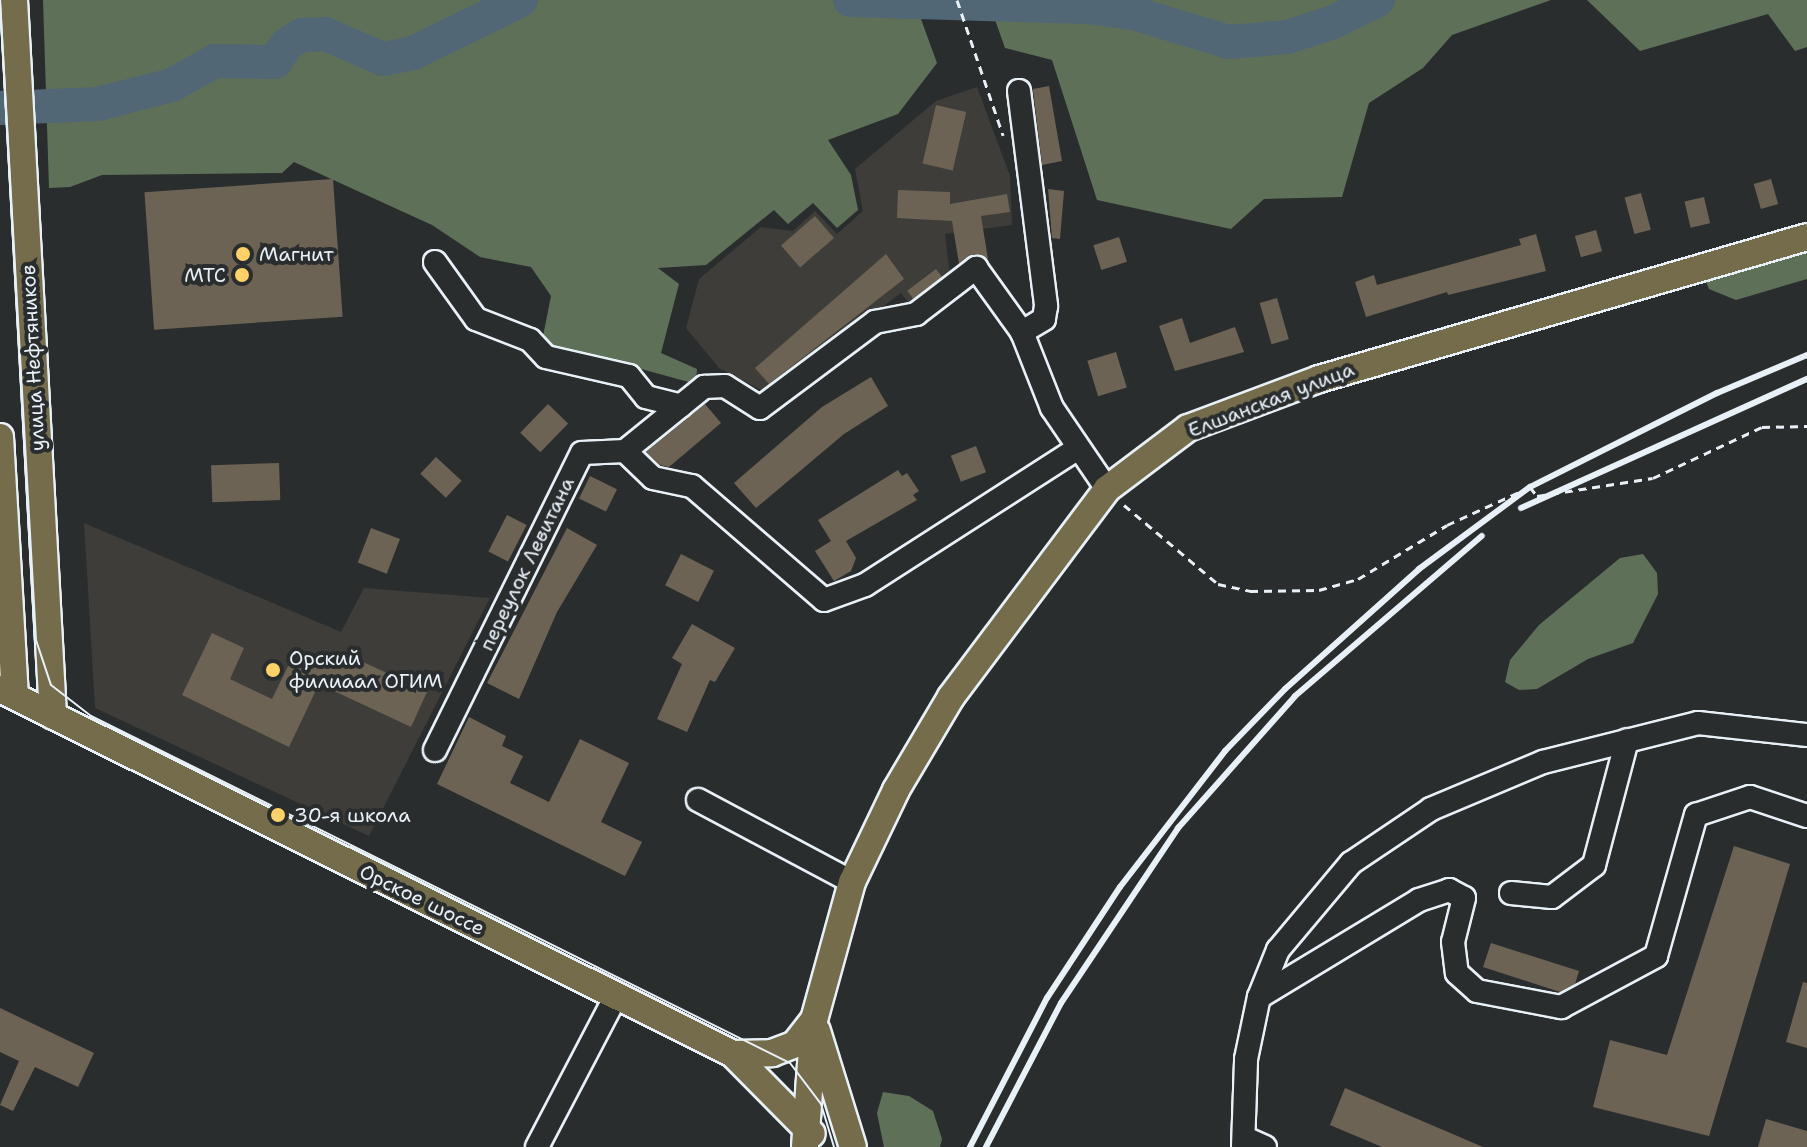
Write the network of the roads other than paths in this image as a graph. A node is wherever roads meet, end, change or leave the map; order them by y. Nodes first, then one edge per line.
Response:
1 (14, 0) edge
2 (1019, 91) dead end
3 (1807, 237) edge
4 (435, 262) dead end
5 (1022, 332) junction
6 (681, 406) junction
7 (0, 437) edge
8 (1078, 448) junction
9 (625, 451) junction
10 (1107, 489) junction
11 (8, 693) edge
12 (53, 716) junction
13 (1807, 735) edge
14 (1627, 740) junction
15 (435, 750) dead end
16 (698, 800) dead end
17 (1807, 816) edge
18 (852, 882) junction
19 (1511, 893) dead end
20 (616, 996) junction
21 (1259, 997) junction
22 (814, 1020) junction
23 (733, 1054) junction
24 (805, 1136) edge
25 (1251, 1144) edge
26 (537, 1147) edge
27 (822, 1147) edge
28 (853, 1147) edge

1 - 12 main road, улица Нефтяников
2 - 5 street
3 - 10 main road, Елшанская улица
4 - 6 street
5 - 6 street
5 - 8 street
6 - 9 street
7 - 11 main road, улица Нефтяников
8 - 9 street
8 - 10 street
9 - 15 street, переулок Левитана
10 - 18 main road, Елшанская улица
11 - 12 main road, Орское шоссе
12 - 20 main road, Орское шоссе
13 - 14 street
14 - 19 street
14 - 21 street
16 - 18 street
17 - 21 street
18 - 22 main road, Елшанская улица
20 - 23 main road, Орское шоссе
20 - 26 street
21 - 25 street
22 - 23 main road
22 - 24 main road, Елшанская улица
22 - 28 main road
23 - 24 main road, Орское шоссе
24 - 27 main road, Орское шоссе

